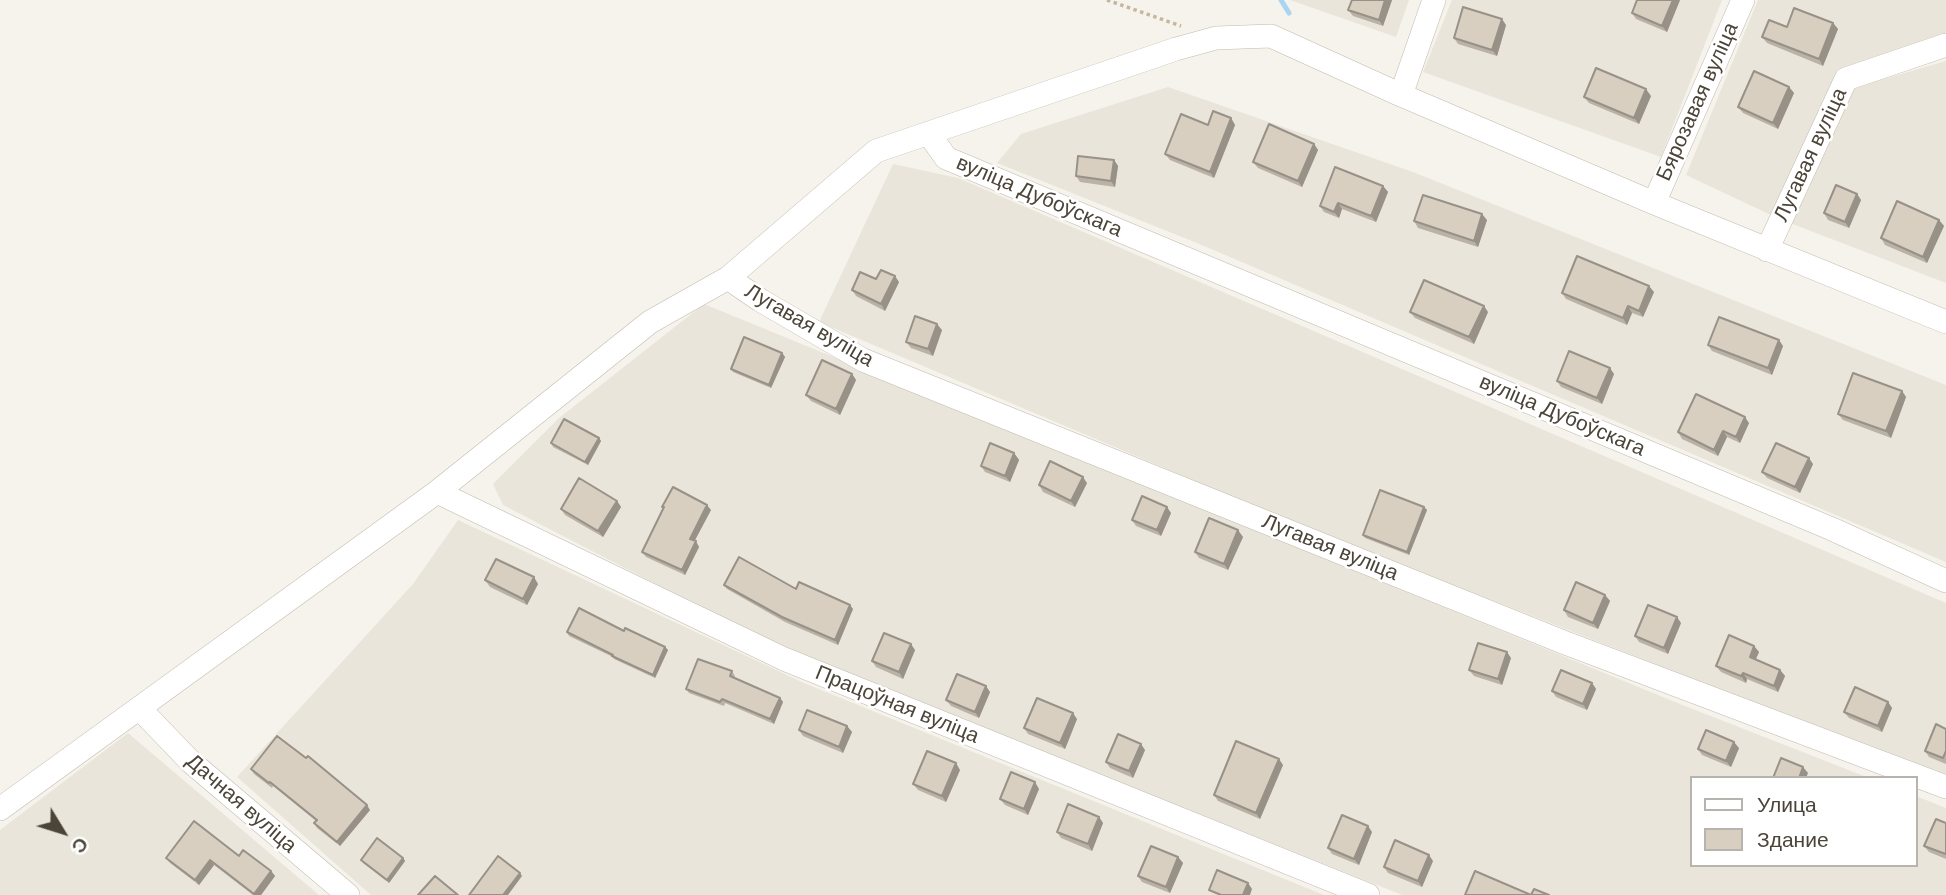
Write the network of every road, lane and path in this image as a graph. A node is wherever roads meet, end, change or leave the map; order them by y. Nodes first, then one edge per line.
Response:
1 (1107, 0) edge
2 (1434, 0) edge
3 (1743, 0) edge
4 (1216, 38) junction
5 (1946, 45) edge
6 (1401, 95) junction
7 (929, 134) junction
8 (1654, 203) junction
9 (1767, 250) junction
10 (728, 278) junction
11 (1946, 322) edge
12 (437, 492) junction
13 (1946, 581) edge
14 (139, 708) junction
15 (1917, 776) edge
16 (1918, 776) edge
17 (1946, 787) edge
18 (0, 809) edge
19 (348, 895) edge
20 (1368, 895) edge

1 - 4 path
2 - 6 street
3 - 8 street, Бярозавая вуліца
4 - 6 street, вуліца Дубоўскага
4 - 7 street, вуліца Дубоўскага
5 - 9 street, Лугавая вуліца
6 - 8 street, вуліца Дубоўскага
7 - 10 street
7 - 13 street, вуліца Дубоўскага
8 - 9 street, вуліца Дубоўскага
9 - 11 street, вуліца Дубоўскага
10 - 12 street
10 - 15 street, Лугавая вуліца
12 - 14 street
12 - 20 street, Працоўная вуліца
14 - 18 street
14 - 19 street, Дачная вуліца
16 - 17 street, Лугавая вуліца

